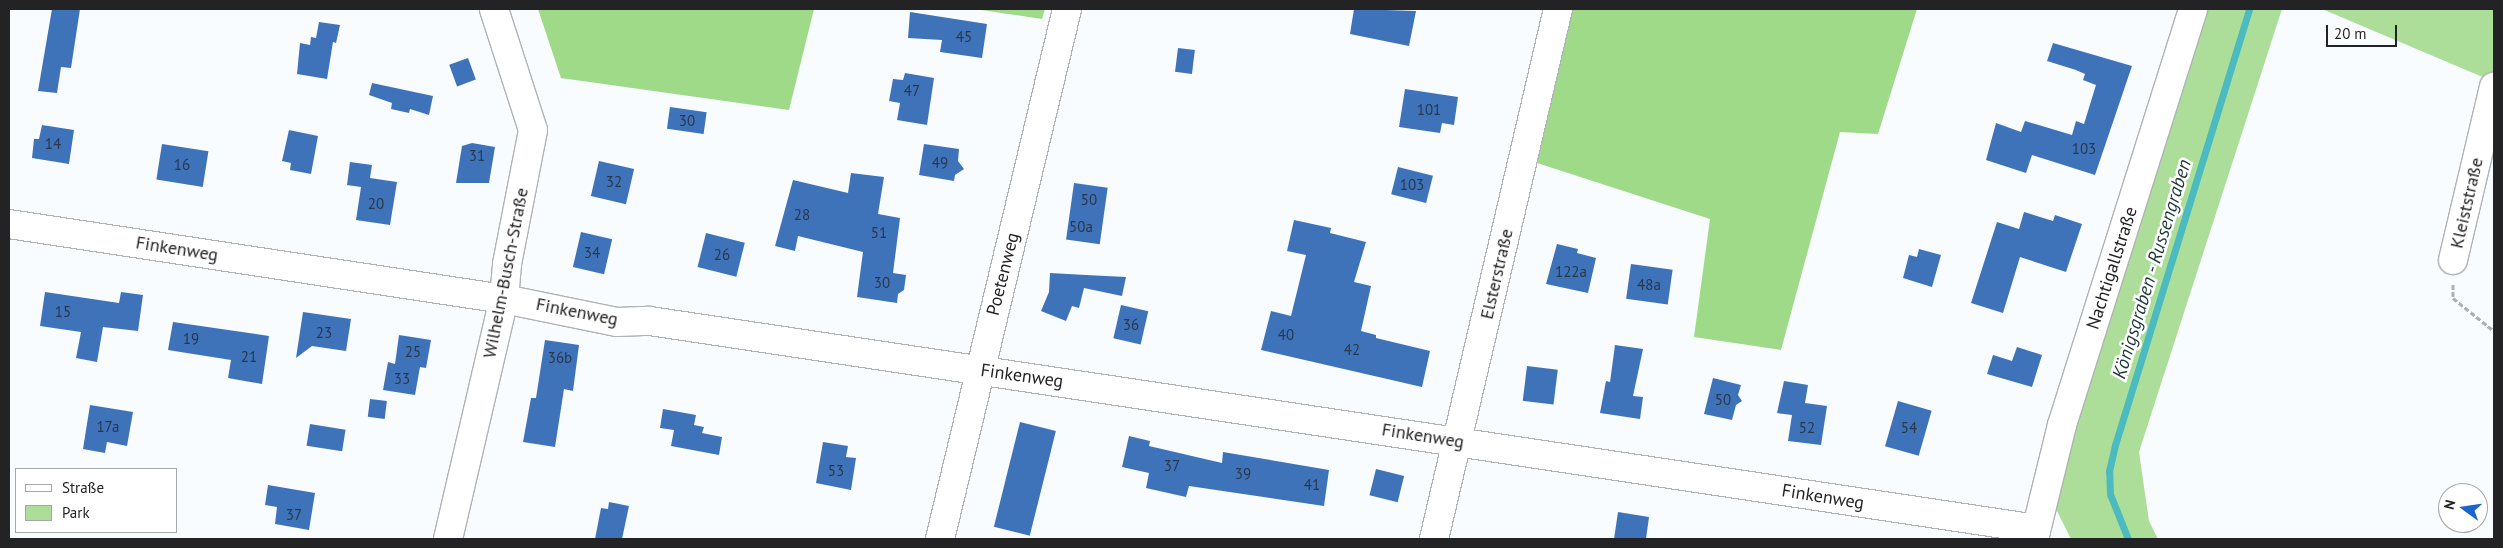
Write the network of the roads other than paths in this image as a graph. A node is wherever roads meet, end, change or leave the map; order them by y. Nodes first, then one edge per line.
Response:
1 (494, 9) edge
2 (1067, 9) edge
3 (1558, 9) edge
4 (2193, 9) edge
5 (2494, 87) edge
6 (9, 224) edge
7 (2453, 260) road end
8 (504, 299) junction
9 (980, 370) junction
10 (1458, 442) junction
11 (2035, 534) edge
12 (448, 539) edge
13 (940, 539) edge
14 (1434, 539) edge

1 - 8 street, Wilhelm-Busch-Straße
2 - 9 street, Poetenweg
3 - 10 street, Elsterstraße
4 - 11 street, Nachtigallstraße
5 - 7 street, Kleiststraße
6 - 8 street, Finkenweg
8 - 9 street, Finkenweg
8 - 12 street, Wilhelm-Busch-Straße
9 - 10 street, Finkenweg
9 - 13 street, Poetenweg
10 - 11 street, Finkenweg
10 - 14 street, Elsterstraße

